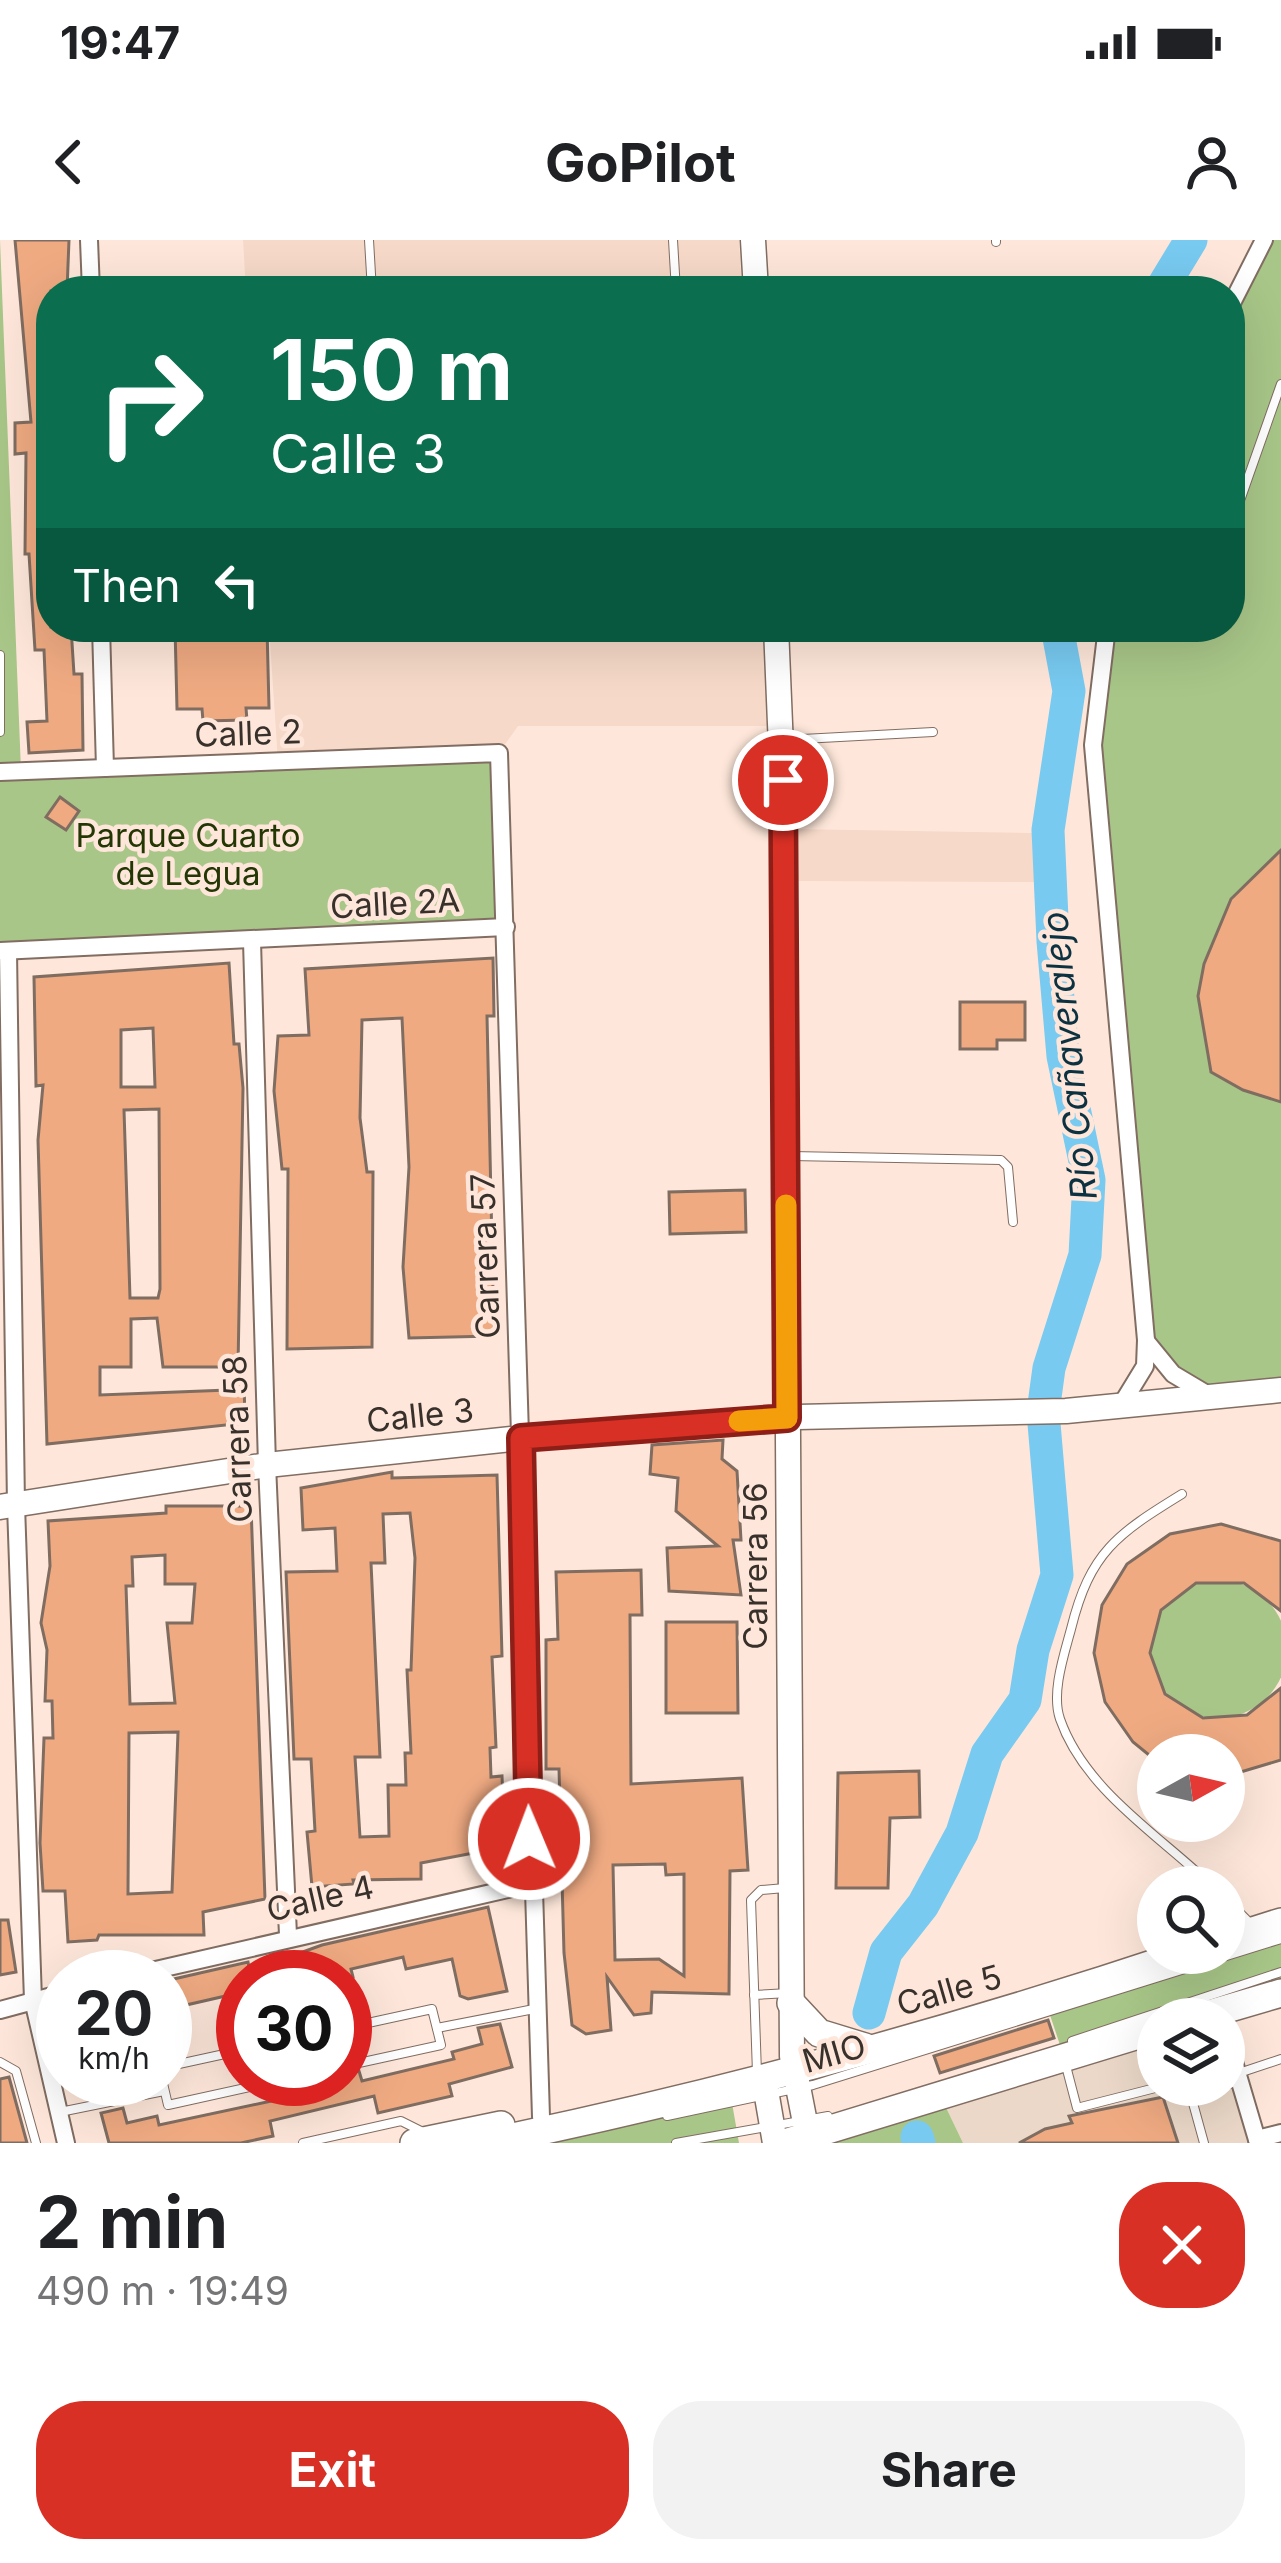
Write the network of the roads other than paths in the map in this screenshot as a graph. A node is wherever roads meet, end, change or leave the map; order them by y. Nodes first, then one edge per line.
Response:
1 (89, 240) edge
2 (368, 240) edge
3 (673, 240) edge
4 (753, 240) edge
5 (1264, 240) edge
6 (90, 276) edge
7 (371, 276) edge
8 (675, 276) edge
9 (755, 276) edge
10 (1245, 277) edge
11 (1281, 384) edge
12 (1245, 486) edge
13 (101, 642) edge
14 (777, 642) edge
15 (1105, 642) edge
16 (0, 655) edge
17 (1, 686) edge
18 (0, 731) edge
19 (932, 732) dead end
20 (782, 740) junction
21 (499, 753) joint
22 (105, 768) junction
23 (0, 772) edge
24 (506, 927) junction
25 (252, 941) junction
26 (4, 951) edge
27 (785, 1156) junction
28 (1013, 1222) dead end
29 (1146, 1340) junction
30 (1281, 1390) edge
31 (1210, 1396) junction
32 (1123, 1402) junction
33 (787, 1418) junction
34 (521, 1438) junction
35 (267, 1465) junction
36 (1182, 1494) dead end
37 (8, 1506) edge
38 (1194, 1866) edge
39 (530, 1884) junction
40 (790, 1888) junction
41 (1245, 1912) edge
42 (1273, 1931) edge
43 (288, 1935) junction
44 (192, 1960) edge
45 (1137, 1968) edge
46 (1280, 1990) edge
47 (754, 1995) junction
48 (790, 1998) junction
49 (36, 1999) edge
50 (33, 2000) junction
51 (1245, 2006) edge
52 (536, 2009) junction
53 (0, 2010) edge
54 (372, 2022) edge
55 (437, 2028) junction
56 (1137, 2034) edge
57 (881, 2046) junction
58 (1061, 2050) junction
59 (1281, 2059) edge
60 (372, 2060) edge
61 (0, 2062) edge
62 (992, 2066) dead end
63 (970, 2073) dead end
64 (1245, 2074) edge
65 (796, 2080) junction
66 (754, 2085) junction
67 (1137, 2093) edge
68 (1245, 2097) edge
69 (88, 2106) edge
70 (1194, 2106) edge
71 (58, 2112) junction
72 (839, 2113) dead end
73 (536, 2130) edge
74 (1281, 2132) edge
75 (792, 2135) edge
76 (424, 2141) edge
77 (1258, 2141) edge
78 (36, 2143) edge
79 (66, 2143) edge
80 (303, 2143) edge
81 (484, 2143) edge
82 (676, 2143) edge
83 (1204, 2143) edge

1 - 6 street
2 - 7 lane
3 - 8 lane
4 - 9 street
5 - 10 street
11 - 12 lane
13 - 22 street
14 - 20 street, Carrera 56
15 - 29 street
16 - 17 lane
17 - 18 lane
19 - 20 lane
20 - 27 street, Carrera 56
21 - 22 street, Calle 2
21 - 24 street, Carrera 57
22 - 23 street, Calle 2
24 - 25 street, Calle 2A
24 - 34 street, Carrera 57
25 - 26 street, Calle 2A
25 - 35 street, Carrera 58
26 - 37 street
27 - 28 lane
27 - 33 street, Carrera 56
29 - 31 street
29 - 32 street
30 - 31 street, Calle 3
31 - 32 street, Calle 3
32 - 33 street, Calle 3
33 - 34 street, Calle 3
33 - 40 street, Carrera 56
34 - 35 street, Calle 3
34 - 39 street, Carrera 57
35 - 37 street, Calle 3
35 - 43 street, Carrera 58
36 - 38 lane
37 - 50 street
39 - 43 street, Calle 4
39 - 52 street, Carrera 57
40 - 47 lane
40 - 48 street, Carrera 56
41 - 42 lane
42 - 65 lane, MIO
43 - 44 street, Calle 4
45 - 57 main road, Calle 5
46 - 51 main road
46 - 58 lane
47 - 48 lane
47 - 66 lane
48 - 57 main road
48 - 65 street, Carrera 56
49 - 50 street
50 - 53 street
50 - 71 street
52 - 55 lane
52 - 73 street, Carrera 57
54 - 55 lane
55 - 60 lane
56 - 58 main road
57 - 65 main road, Calle 5
58 - 67 lane
58 - 75 main road
59 - 64 lane
61 - 78 lane
62 - 63 lane
65 - 66 main road, Calle 5
65 - 75 street, Carrera 56
66 - 73 main road, Calle 5
66 - 75 street
66 - 81 main road, Calle 5
68 - 77 street
69 - 71 lane
70 - 83 lane
71 - 79 street
72 - 75 lane, MIO
73 - 76 main road, Calle 5
74 - 77 street
75 - 82 lane, MIO
76 - 80 lane

